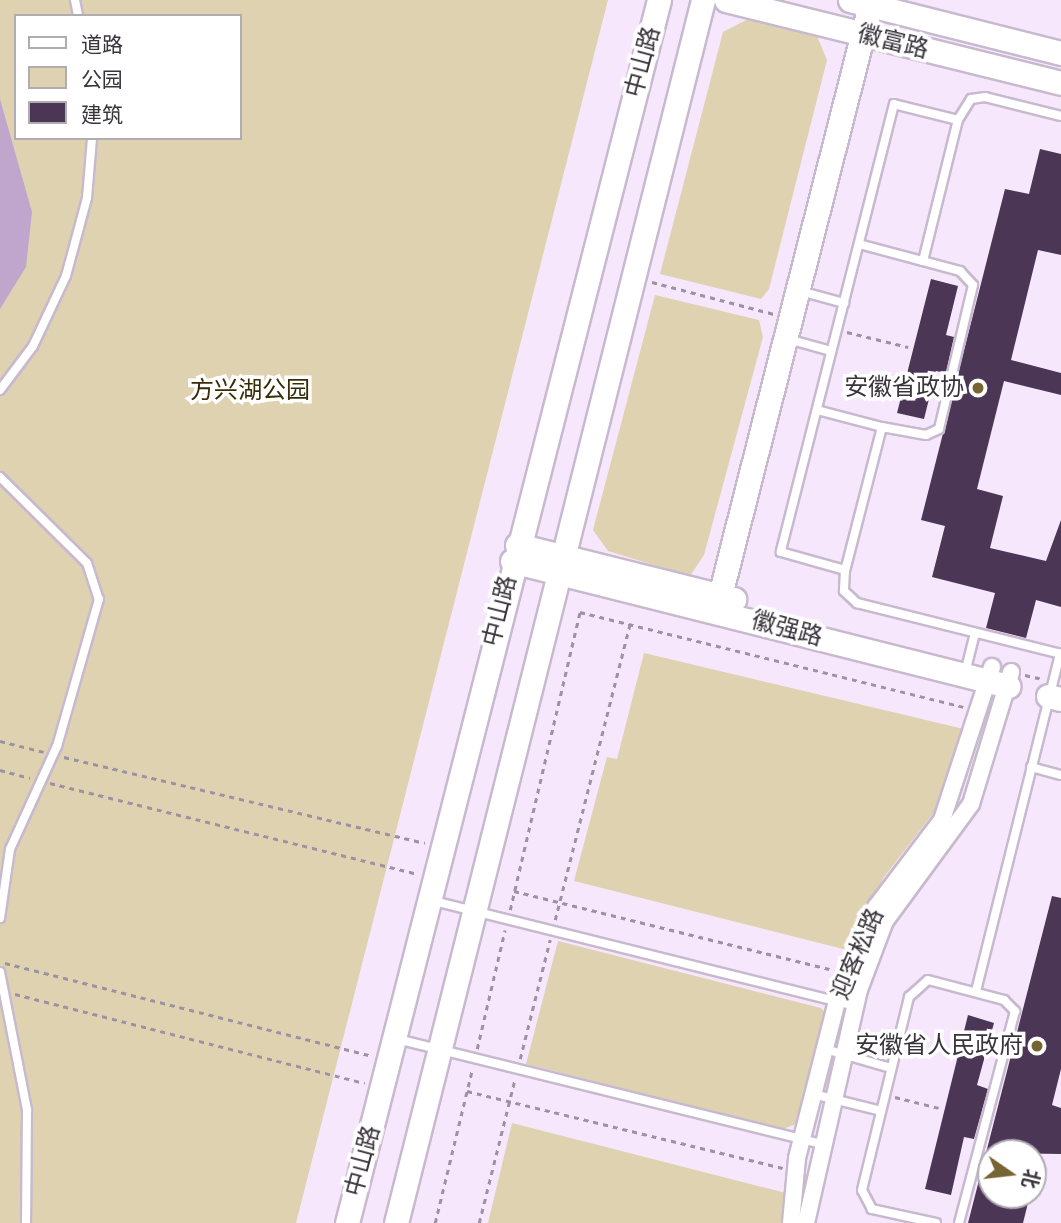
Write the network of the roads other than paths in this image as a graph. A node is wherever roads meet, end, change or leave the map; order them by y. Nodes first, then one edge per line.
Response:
1 (659, 0) edge
2 (703, 0) edge
3 (726, 0) edge
4 (860, 2) edge
5 (862, 34) junction
6 (1061, 53) edge
7 (1061, 83) edge
8 (1061, 116) edge
9 (958, 120) junction
10 (92, 140) edge
11 (859, 244) junction
12 (923, 261) junction
13 (797, 290) junction
14 (844, 303) junction
15 (788, 328) junction
16 (831, 351) junction
17 (0, 390) edge
18 (817, 410) junction
19 (883, 427) junction
20 (0, 477) edge
21 (514, 553) junction
22 (561, 565) junction
23 (845, 571) junction
24 (718, 603) junction
25 (975, 633) junction
26 (1060, 654) edge
27 (966, 668) junction
28 (1000, 677) junction
29 (1056, 690) edge
30 (1031, 767) junction
31 (1061, 775) edge
32 (432, 889) junction
33 (475, 911) junction
34 (0, 918) edge
35 (0, 972) edge
36 (976, 991) junction
37 (837, 1001) junction
38 (855, 1006) junction
39 (825, 1049) junction
40 (392, 1050) junction
41 (440, 1050) junction
42 (843, 1055) junction
43 (891, 1068) junction
44 (813, 1094) junction
45 (832, 1098) junction
46 (881, 1111) junction
47 (802, 1139) junction
48 (821, 1143) junction
49 (917, 1221) edge
50 (26, 1223) edge
51 (346, 1223) edge
52 (396, 1223) edge
53 (791, 1223) edge
54 (806, 1223) edge
55 (936, 1223) edge
56 (959, 1223) edge

1 - 21 main road, 中山路
2 - 22 main road, 中山路
3 - 5 main road, 徽富路
4 - 5 main road
4 - 6 main road, 徽富路
5 - 7 main road, 徽富路
5 - 13 main road
8 - 9 lane
9 - 11 lane
9 - 12 lane
10 - 17 lane
11 - 12 lane
11 - 14 lane
12 - 19 lane
13 - 14 lane
13 - 15 main road
14 - 16 lane
15 - 16 lane
15 - 24 main road
16 - 18 lane
18 - 19 lane
18 - 23 lane
19 - 23 lane
20 - 34 lane
21 - 22 main road, 徽强路
21 - 32 main road, 中山路
22 - 24 main road, 徽强路
22 - 33 main road, 中山路
23 - 25 lane
24 - 27 main road, 徽强路
25 - 26 lane
25 - 27 lane
26 - 29 lane
27 - 28 main road, 徽强路
28 - 37 street, 迎客松路
28 - 38 street, 迎客松路
29 - 30 lane
30 - 31 lane
30 - 36 lane
32 - 33 lane
32 - 40 main road, 中山路
33 - 37 lane
33 - 41 main road, 中山路
35 - 50 lane
36 - 43 lane
36 - 56 lane
37 - 38 lane
37 - 39 street, 迎客松路
38 - 42 street, 迎客松路
39 - 42 lane
39 - 44 street, 迎客松路
40 - 41 lane
40 - 51 main road, 中山路
41 - 47 lane
41 - 52 main road, 中山路
42 - 43 lane
42 - 45 street, 迎客松路
43 - 46 lane
44 - 45 lane
44 - 47 street, 迎客松路
45 - 46 lane
45 - 48 street, 迎客松路
46 - 49 lane
47 - 48 lane
47 - 53 street, 迎客松路
48 - 54 street, 迎客松路
49 - 55 lane

